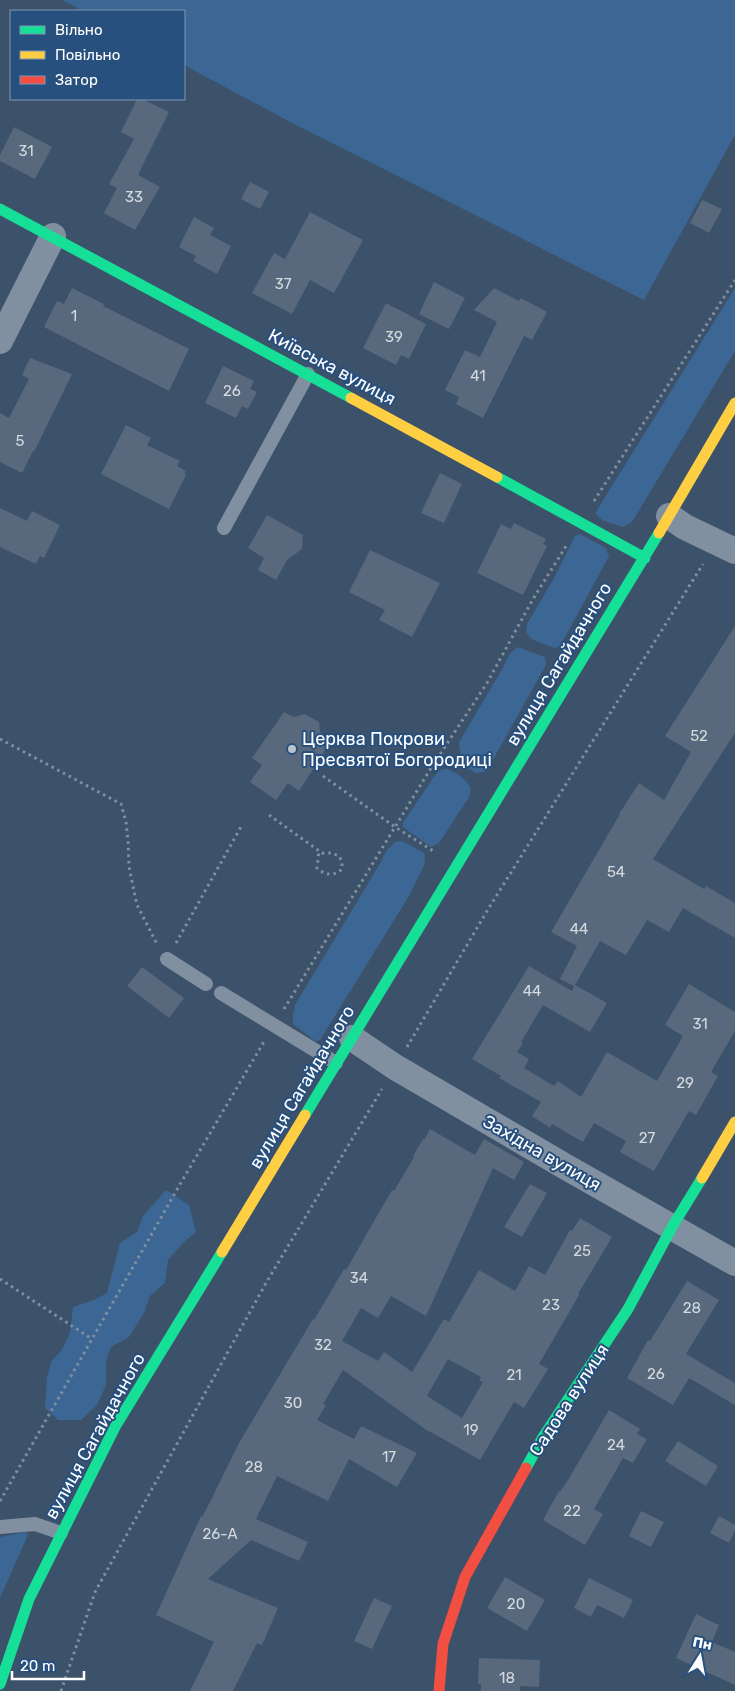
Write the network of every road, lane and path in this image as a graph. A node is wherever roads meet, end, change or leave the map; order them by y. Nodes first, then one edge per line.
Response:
1 (0, 209) edge
2 (54, 236) junction
3 (735, 280) edge
4 (0, 341) edge
5 (308, 374) junction
6 (735, 403) edge
7 (667, 520) junction
8 (581, 522) junction
9 (224, 528) dead end
10 (726, 547) edge
11 (645, 558) junction
12 (0, 739) edge
13 (323, 776) dead end
14 (269, 815) dead end
15 (242, 825) dead end
16 (319, 851) junction
17 (457, 865) junction
18 (167, 959) junction
19 (206, 984) dead end
20 (221, 993) dead end
21 (352, 1038) junction
22 (336, 1063) junction
23 (395, 1067) junction
24 (735, 1122) edge
25 (672, 1227) junction
26 (735, 1263) edge
27 (0, 1279) edge
28 (92, 1339) dead end
29 (0, 1527) edge
30 (61, 1533) junction
31 (0, 1682) edge
32 (61, 1691) edge
33 (439, 1691) edge

1 - 2 main road, Київська вулиця
2 - 4 street
2 - 5 main road, Київська вулиця
3 - 8 path
5 - 8 main road, Київська вулиця
5 - 9 lane
6 - 7 main road, вулиця Сагайдачного
7 - 10 street
7 - 11 main road, вулиця Сагайдачного
8 - 11 main road, Київська вулиця
10 - 23 path
11 - 17 main road, вулиця Сагайдачного
12 - 18 path
13 - 17 path
14 - 16 path
15 - 18 path
16 - 16 path
17 - 21 main road, вулиця Сагайдачного
18 - 19 lane
20 - 22 lane
21 - 22 main road, вулиця Сагайдачного
21 - 23 street, Західна вулиця
22 - 30 main road, вулиця Сагайдачного
23 - 25 street, Західна вулиця
23 - 32 path
24 - 25 main road, Садова вулиця
25 - 26 street, Західна вулиця
25 - 33 main road, Садова вулиця
27 - 28 path
29 - 30 lane
30 - 31 main road, вулиця Сагайдачного

